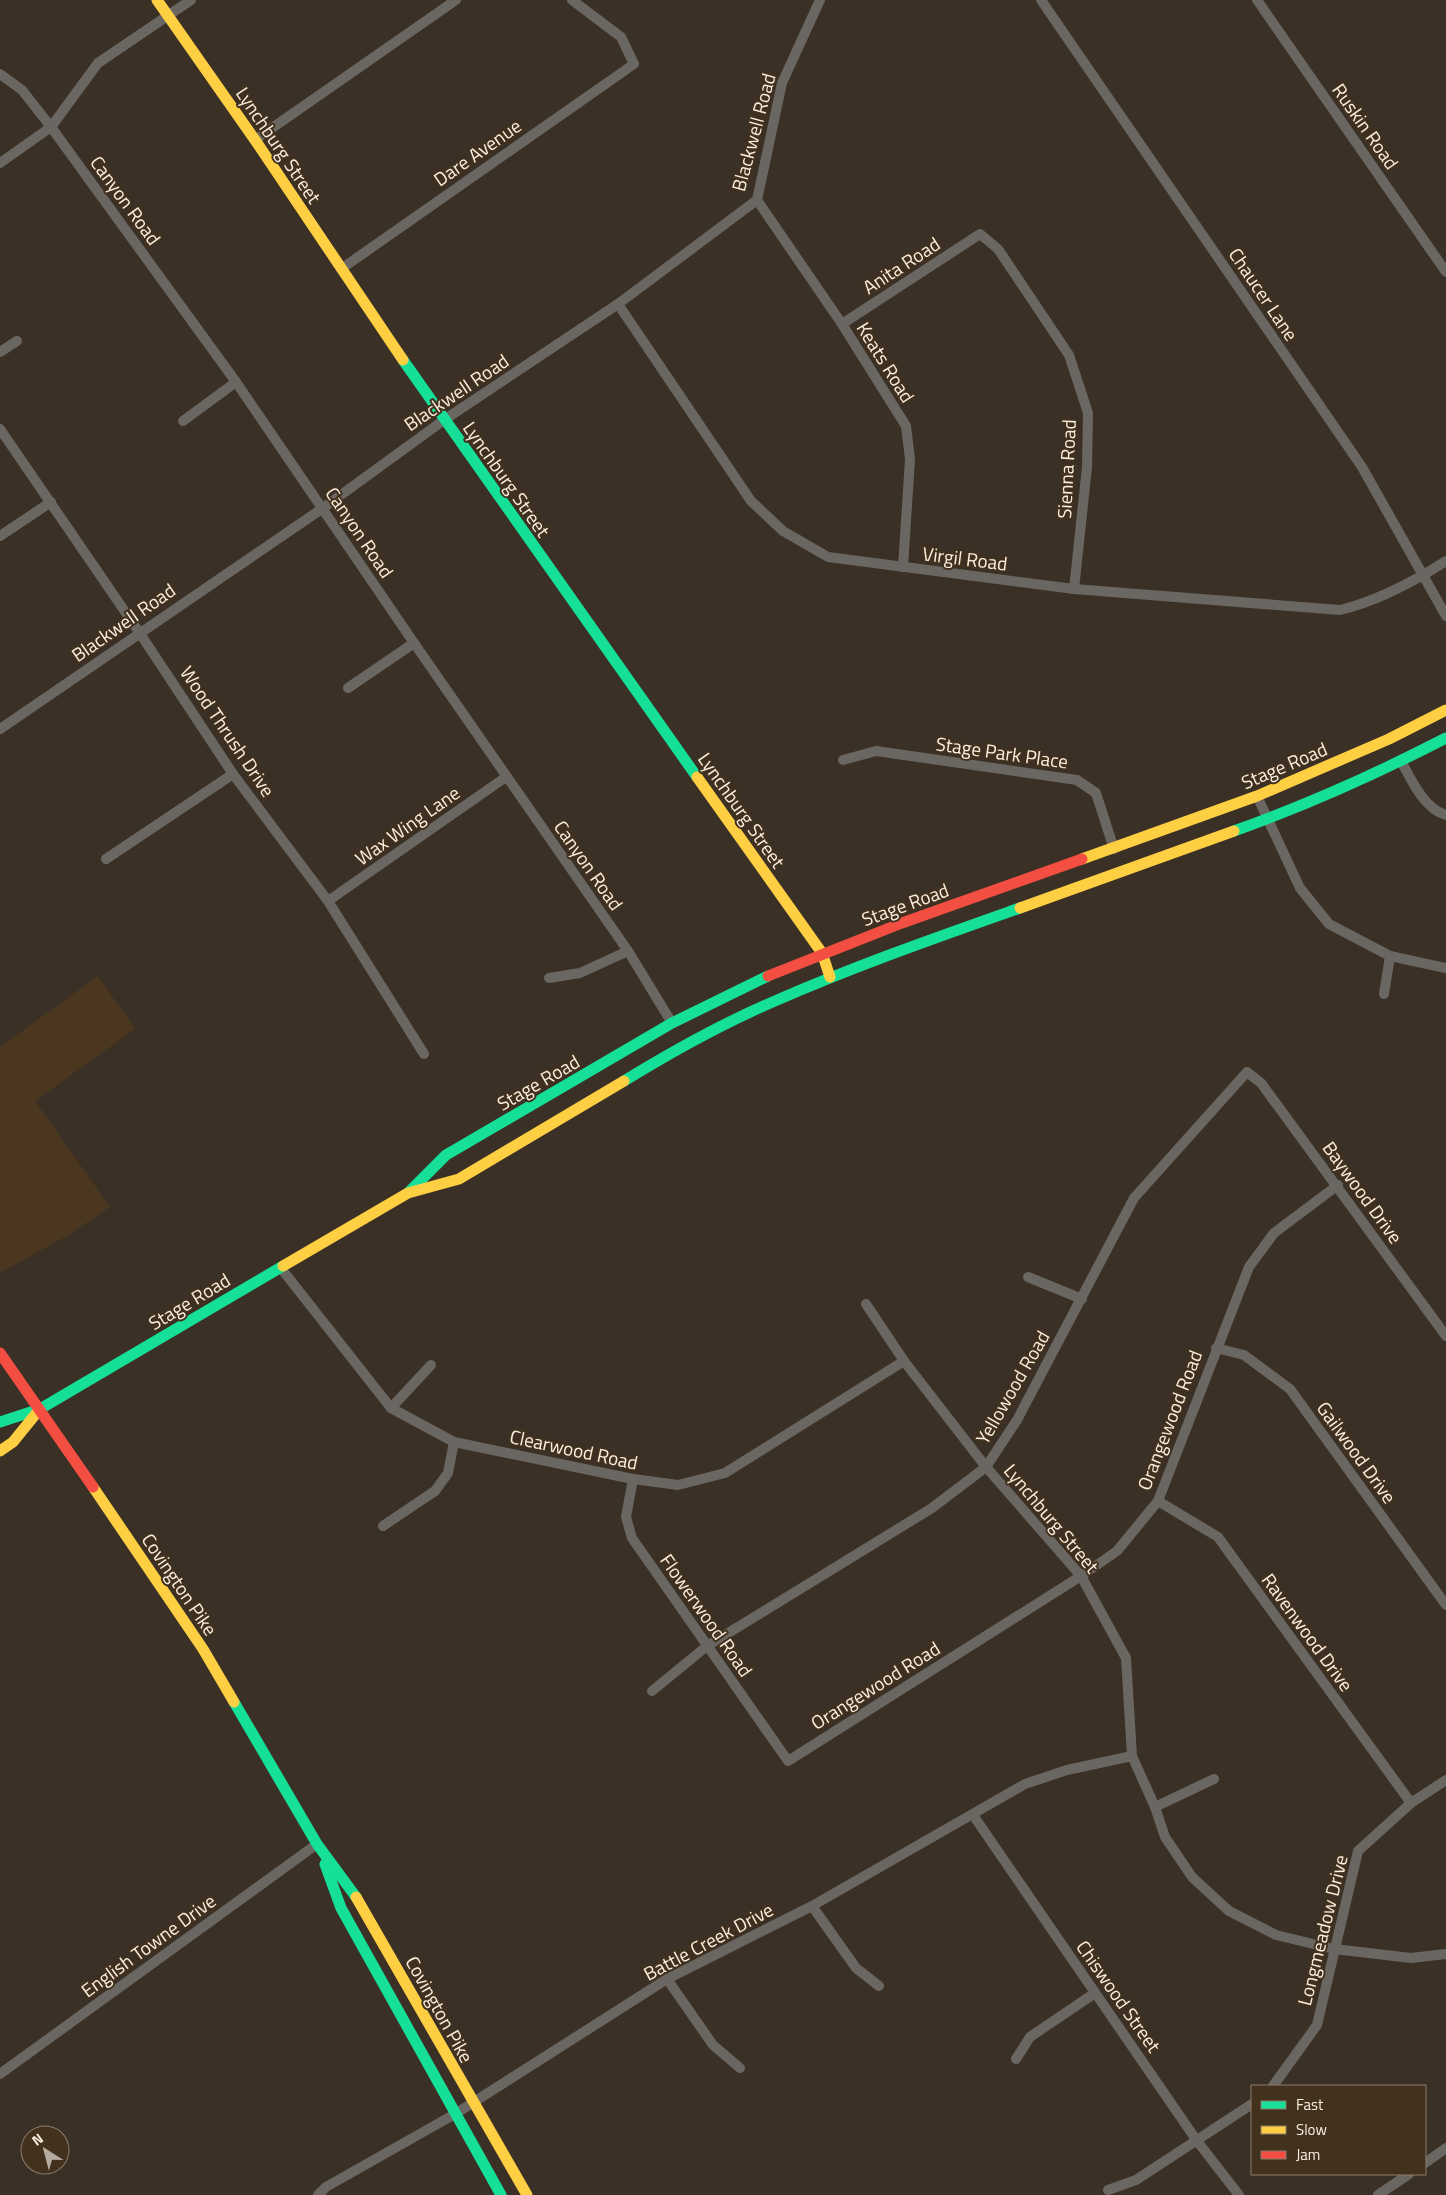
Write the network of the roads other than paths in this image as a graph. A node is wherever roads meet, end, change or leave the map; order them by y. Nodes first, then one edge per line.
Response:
1 (158, 0) edge
2 (191, 0) edge
3 (456, 0) edge
4 (572, 0) edge
5 (820, 0) edge
6 (1041, 0) edge
7 (1257, 0) edge
8 (167, 16) junction
9 (0, 74) edge
10 (51, 127) junction
11 (255, 140) junction
12 (0, 163) edge
13 (757, 200) junction
14 (980, 234) joint
15 (342, 269) junction
16 (1446, 272) edge
17 (618, 304) junction
18 (842, 324) junction
19 (17, 341) dead end
20 (0, 352) edge
21 (236, 382) junction
22 (444, 420) junction
23 (183, 421) dead end
24 (0, 429) edge
25 (50, 502) junction
26 (323, 508) junction
27 (0, 536) edge
28 (1446, 560) edge
29 (903, 567) junction
30 (1424, 575) junction
31 (1074, 590) junction
32 (1446, 616) edge
33 (139, 632) junction
34 (414, 643) junction
35 (348, 688) dead end
36 (1446, 710) edge
37 (0, 729) edge
38 (1446, 738) edge
39 (843, 760) dead end
40 (1401, 761) junction
41 (233, 774) junction
42 (506, 777) junction
43 (1257, 796) junction
44 (1446, 814) edge
45 (1267, 819) junction
46 (1114, 849) junction
47 (106, 859) dead end
48 (328, 901) junction
49 (628, 951) junction
50 (822, 953) junction
51 (1390, 956) junction
52 (1446, 968) edge
53 (830, 977) junction
54 (549, 978) dead end
55 (1384, 994) dead end
56 (672, 1024) junction
57 (424, 1054) dead end
58 (1247, 1072) joint
59 (1338, 1186) junction
60 (408, 1194) junction
61 (280, 1267) junction
62 (1028, 1277) dead end
63 (1082, 1299) junction
64 (866, 1304) dead end
65 (1446, 1336) edge
66 (1216, 1348) junction
67 (0, 1353) edge
68 (904, 1361) junction
69 (432, 1365) dead end
70 (391, 1408) junction
71 (40, 1409) junction
72 (0, 1422) edge
73 (454, 1442) junction
74 (0, 1451) edge
75 (986, 1467) junction
76 (632, 1479) junction
77 (1158, 1501) junction
78 (382, 1526) dead end
79 (1081, 1576) junction
80 (1446, 1605) edge
81 (707, 1646) junction
82 (652, 1691) dead end
83 (1132, 1756) junction
84 (788, 1761) joint
85 (1214, 1779) dead end
86 (1446, 1780) edge
87 (1412, 1803) junction
88 (1156, 1807) junction
89 (973, 1815) junction
90 (317, 1844) junction
91 (812, 1906) junction
92 (1334, 1949) junction
93 (1446, 1954) edge
94 (667, 1979) junction
95 (879, 1986) dead end
96 (1095, 1993) junction
97 (1016, 2059) dead end
98 (740, 2068) dead end
99 (0, 2074) edge
100 (1274, 2085) edge
101 (473, 2103) junction
102 (1251, 2105) edge
103 (455, 2114) junction
104 (1198, 2141) junction
105 (1446, 2148) edge
106 (1426, 2162) edge
107 (1407, 2175) edge
108 (1108, 2190) dead end
109 (318, 2195) edge
110 (502, 2195) edge
111 (527, 2195) edge
112 (1239, 2195) edge
113 (1378, 2195) edge

1 - 8 main road, Lynchburg Street
2 - 8 street
3 - 11 street
4 - 15 street, Dare Avenue
5 - 13 street, Blackwell Road
6 - 30 street, Chaucer Lane
7 - 16 street, Ruskin Road
8 - 10 street
8 - 11 main road, Lynchburg Street
9 - 10 street, Canyon Road
10 - 12 street
10 - 21 street, Canyon Road
11 - 15 main road, Lynchburg Street
13 - 17 street, Blackwell Road
13 - 18 street, Keats Road
14 - 18 street, Anita Road
14 - 31 street, Sienna Road
15 - 22 main road, Lynchburg Street
17 - 22 street, Blackwell Road
17 - 29 street, Virgil Road
18 - 29 street, Keats Road
19 - 20 street
21 - 23 street
21 - 26 street, Canyon Road
22 - 26 street, Blackwell Road
22 - 50 main road, Lynchburg Street
24 - 25 street, Wood Thrush Drive
25 - 27 street
25 - 33 street, Wood Thrush Drive
26 - 33 street, Blackwell Road
26 - 34 street, Canyon Road
28 - 30 street
29 - 31 street, Virgil Road
30 - 31 street, Virgil Road
30 - 32 street, Chaucer Lane
33 - 37 street, Blackwell Road
33 - 41 street, Wood Thrush Drive
34 - 35 street
34 - 42 street, Canyon Road
36 - 43 main road, Stage Road
38 - 40 main road, Stage Road
39 - 46 street, Stage Park Place
40 - 44 street
40 - 45 main road, Stage Road
41 - 47 street
41 - 48 street, Wood Thrush Drive
42 - 48 street, Wax Wing Lane
42 - 49 street, Canyon Road
43 - 45 street
43 - 46 main road, Stage Road
45 - 51 street
45 - 53 main road, Stage Road
46 - 50 main road, Stage Road
48 - 57 street, Wood Thrush Drive
49 - 54 street
49 - 56 street, Canyon Road
50 - 53 main road, Lynchburg Street
50 - 56 main road, Stage Road
51 - 52 street
51 - 55 street
53 - 60 main road, Stage Road
56 - 60 main road, Stage Road
58 - 59 street, Baywood Drive
58 - 63 street, Yellowood Road
59 - 65 street, Baywood Drive
59 - 66 street, Orangewood Road
60 - 61 main road, Stage Road
61 - 70 street, Clearwood Road
61 - 71 main road, Stage Road
62 - 63 street
63 - 75 street, Yellowood Road
64 - 68 street, Lynchburg Street
66 - 77 street, Orangewood Road
66 - 80 street, Gailwood Drive
67 - 71 main road, Covington Pike
68 - 75 street, Lynchburg Street
68 - 76 street, Clearwood Road
69 - 70 street
70 - 73 street, Clearwood Road
71 - 72 main road, Stage Road
71 - 74 main road, Stage Road
71 - 90 main road, Covington Pike
73 - 76 street, Clearwood Road
73 - 78 street
75 - 79 street, Lynchburg Street
75 - 81 street, Yellowood Road
76 - 81 street, Flowerwood Road
77 - 79 street, Orangewood Road
77 - 87 street, Ravenwood Drive
79 - 83 street, Lynchburg Street
79 - 84 street, Orangewood Road
81 - 82 street, Yellowood Road
81 - 84 street, Flowerwood Road
83 - 88 street, Lynchburg Street
83 - 89 street, Battle Creek Drive
85 - 88 street
86 - 87 street, Longmeadow Drive
87 - 92 street, Longmeadow Drive
88 - 92 street, Lynchburg Street
89 - 91 street, Battle Creek Drive
89 - 96 street, Chiswood Street
90 - 99 street, English Towne Drive
90 - 101 main road, Covington Pike
90 - 103 main road, Covington Pike
91 - 94 street, Battle Creek Drive
91 - 95 street
92 - 93 street, Lynchburg Street
92 - 100 street, Longmeadow Drive
94 - 98 street
94 - 101 street, Battle Creek Drive
96 - 97 street
96 - 104 street, Chiswood Street
101 - 103 street, Battle Creek Drive
101 - 111 main road, Covington Pike
102 - 104 street
103 - 109 street, Battle Creek Drive
103 - 110 main road, Covington Pike
104 - 108 street
104 - 112 street, Chiswood Street
105 - 106 street
107 - 113 street

